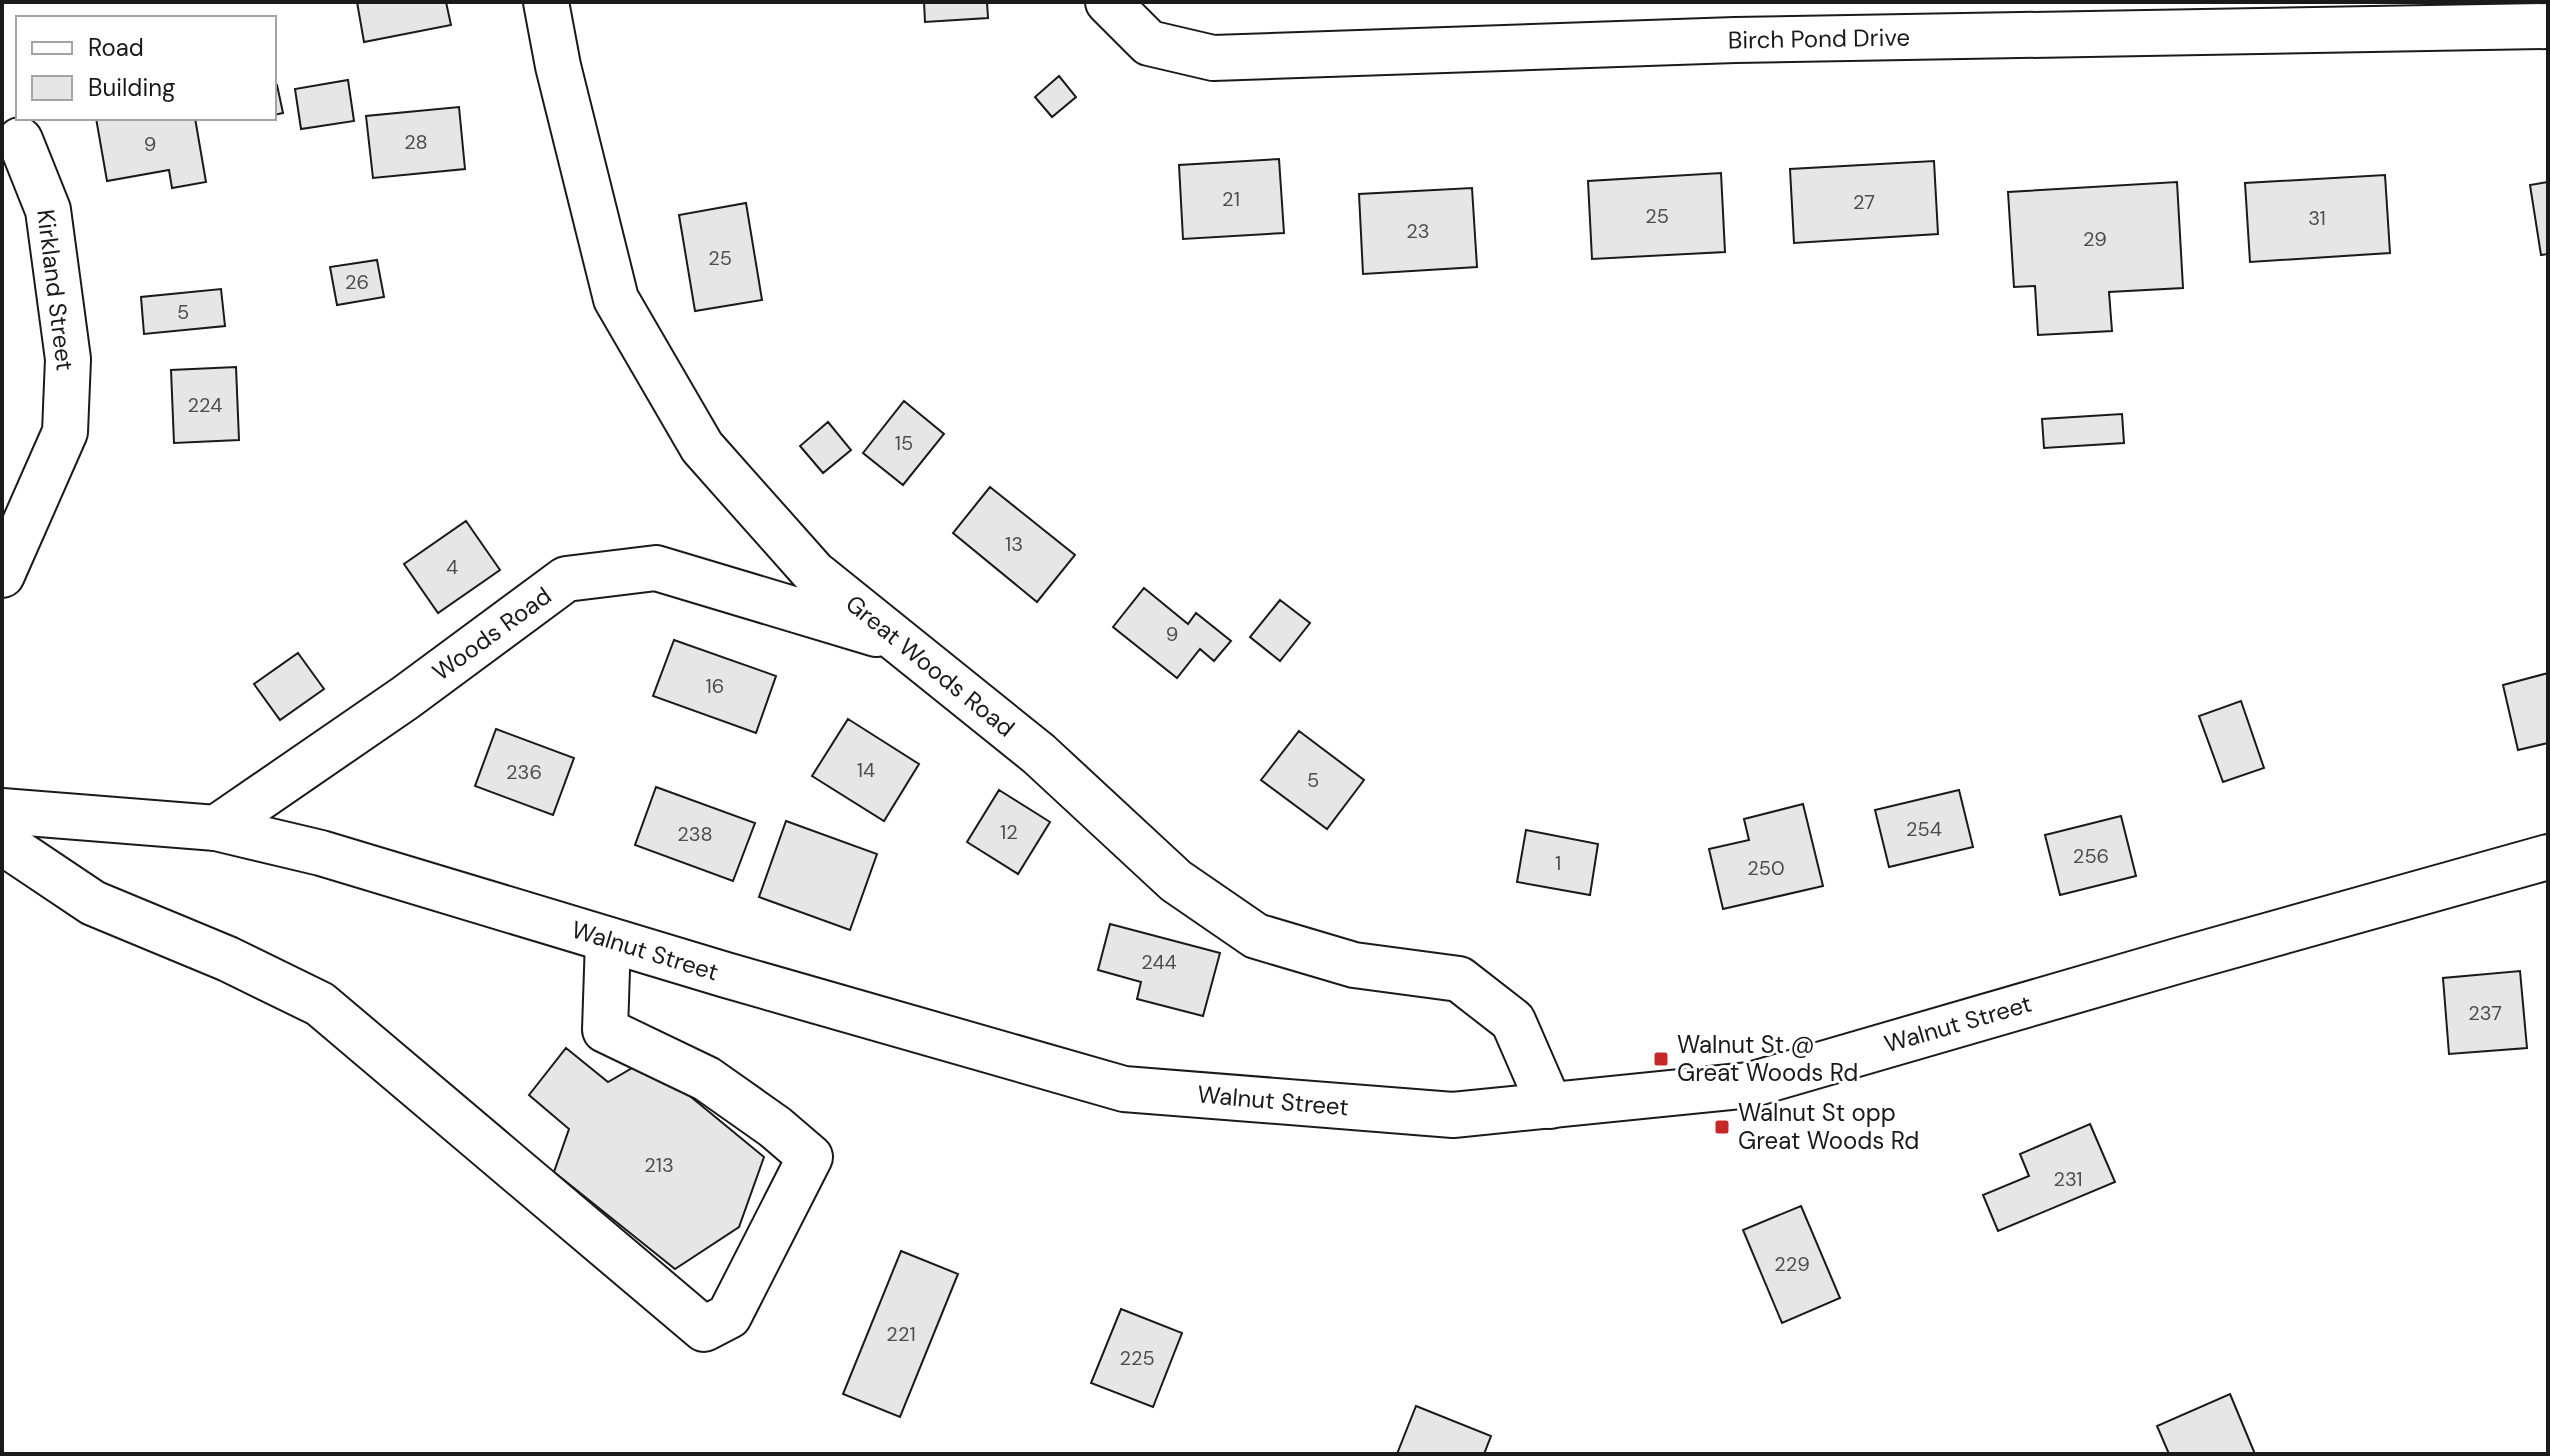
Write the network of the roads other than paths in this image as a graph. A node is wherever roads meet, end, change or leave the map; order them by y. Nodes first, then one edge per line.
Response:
1 (546, 2) edge
2 (1108, 2) edge
3 (2548, 26) edge
4 (20, 140) dead end
5 (2, 575) edge
6 (898, 640) junction
7 (2, 811) edge
8 (216, 828) junction
9 (2, 842) edge
10 (2548, 857) edge
11 (608, 940) junction
12 (1550, 1106) junction

1 - 6 street, Great Woods Road
2 - 3 street, Birch Pond Drive
4 - 5 street, Kirkland Street
6 - 8 street, Woods Road
6 - 12 street, Great Woods Road
7 - 8 street, Walnut Street
8 - 11 street, Walnut Street
9 - 11 street
10 - 12 street, Walnut Street
11 - 12 street, Walnut Street

